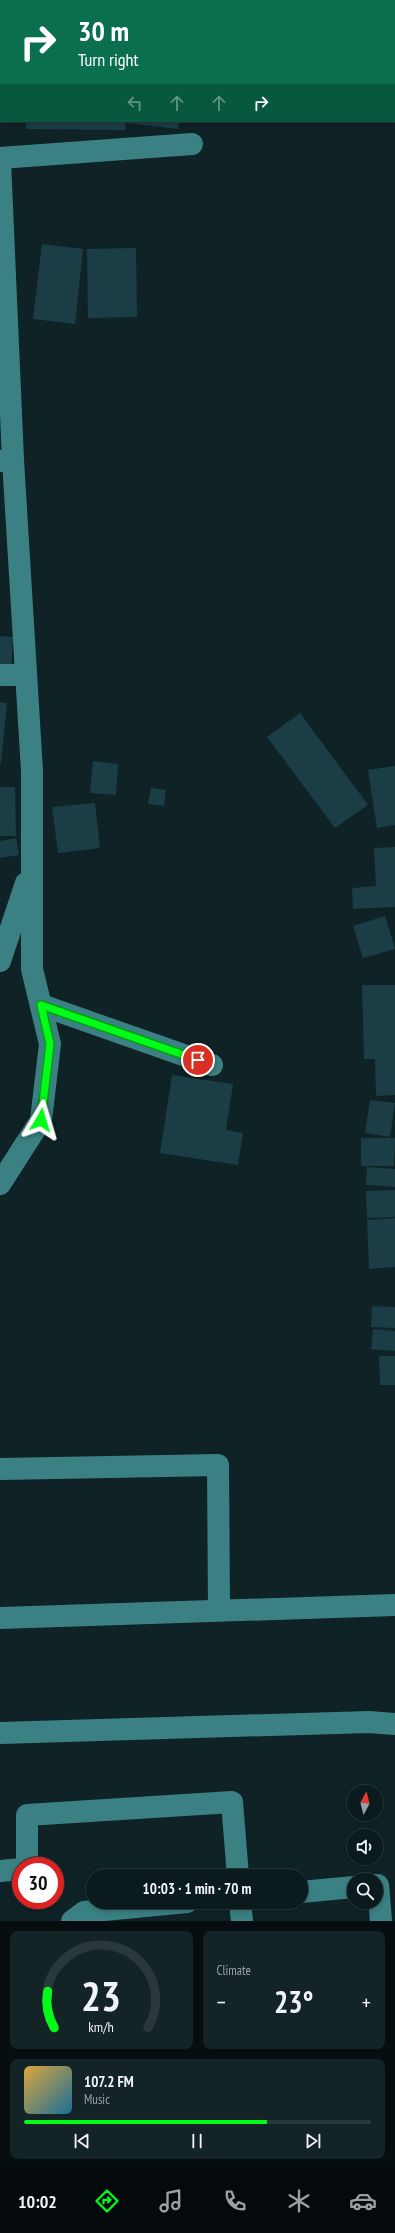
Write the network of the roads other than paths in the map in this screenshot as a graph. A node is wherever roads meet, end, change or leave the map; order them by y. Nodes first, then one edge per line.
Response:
1 (192, 144) dead end
2 (0, 158) edge
3 (0, 161) edge
4 (2, 250) edge
5 (7, 460) edge
6 (26, 674) junction
7 (0, 676) edge
8 (32, 865) junction
9 (0, 961) edge
10 (41, 1005) junction
11 (212, 1065) dead end
12 (0, 1184) edge
13 (0, 1469) edge
14 (395, 1604) edge
15 (219, 1610) junction
16 (0, 1618) edge
17 (395, 1724) edge
18 (0, 1733) edge
19 (27, 1857) edge
20 (237, 1869) edge
21 (12, 1870) edge
22 (0, 1871) edge
23 (347, 1888) edge
24 (308, 1891) edge
25 (115, 1909) edge
26 (241, 1909) edge
27 (380, 1909) edge
28 (72, 1921) edge
29 (242, 1921) edge
30 (381, 1921) edge

1 - 2 street
3 - 4 street
4 - 5 street
5 - 6 street
6 - 7 street
6 - 8 street
8 - 9 street
8 - 10 street
10 - 11 street
10 - 12 street
13 - 15 street
14 - 15 street
15 - 16 street
17 - 18 street
19 - 20 street
21 - 22 street
23 - 24 street
25 - 28 street
26 - 29 street
27 - 30 street

